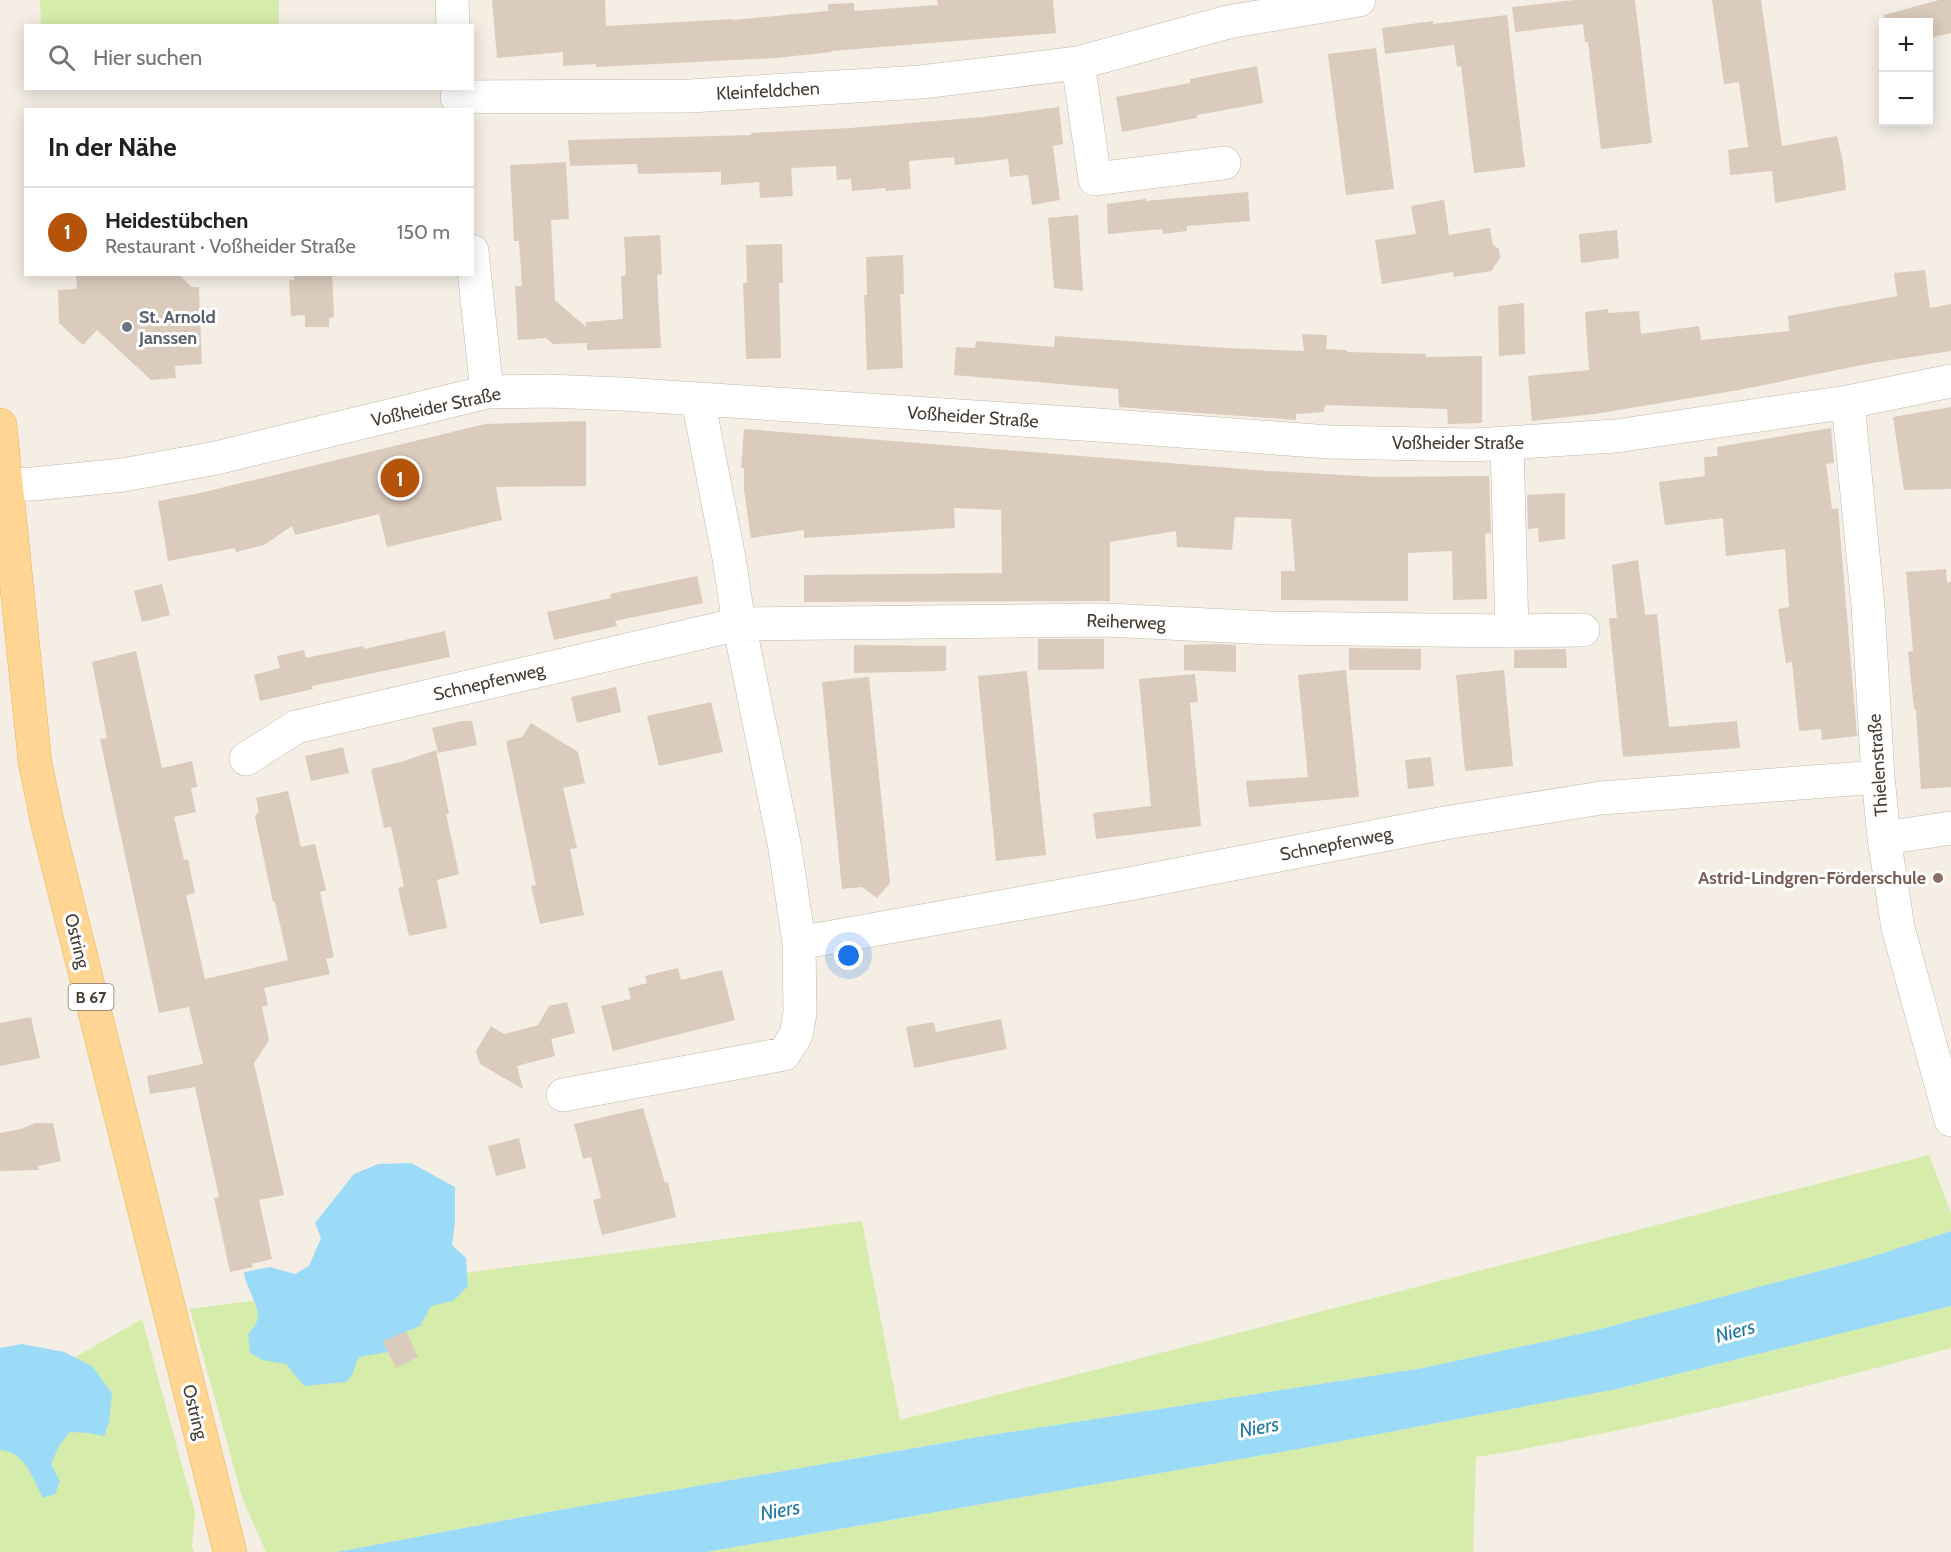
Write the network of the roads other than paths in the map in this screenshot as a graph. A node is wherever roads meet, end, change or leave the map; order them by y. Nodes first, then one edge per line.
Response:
1 (452, 0) edge
2 (1359, 0) edge
3 (1227, 11) edge
4 (453, 24) edge
5 (1078, 63) junction
6 (457, 98) edge
7 (1224, 163) dead end
8 (474, 270) edge
9 (1951, 381) edge
10 (487, 392) junction
11 (698, 400) junction
12 (1848, 402) junction
13 (0, 425) edge
14 (1507, 444) junction
15 (2, 485) edge
16 (739, 624) junction
17 (1583, 630) dead end
18 (1512, 631) junction
19 (246, 759) dead end
20 (1878, 777) junction
21 (1951, 828) edge
22 (1884, 838) junction
23 (799, 943) junction
24 (563, 1095) dead end
25 (1951, 1120) edge
26 (230, 1551) edge

1 - 4 street
2 - 3 street, Kleinfeldchen
3 - 5 street, Kleinfeldchen
5 - 6 street, Kleinfeldchen
5 - 7 street
8 - 10 street
9 - 12 street, Voßheider Straße
10 - 11 street, Voßheider Straße
10 - 15 street, Voßheider Straße
11 - 14 street, Voßheider Straße
11 - 16 street
12 - 14 street, Voßheider Straße
12 - 20 street, Thielenstraße
13 - 15 main road, Ostring / B 67
14 - 18 street
15 - 26 main road, Ostring / B 67
16 - 18 street, Reiherweg
16 - 19 street, Schnepfenweg
16 - 23 street
17 - 18 street, Reiherweg
20 - 22 street, Thielenstraße
20 - 23 street, Schnepfenweg
21 - 22 street
22 - 25 street, Thielenstraße
23 - 24 street

